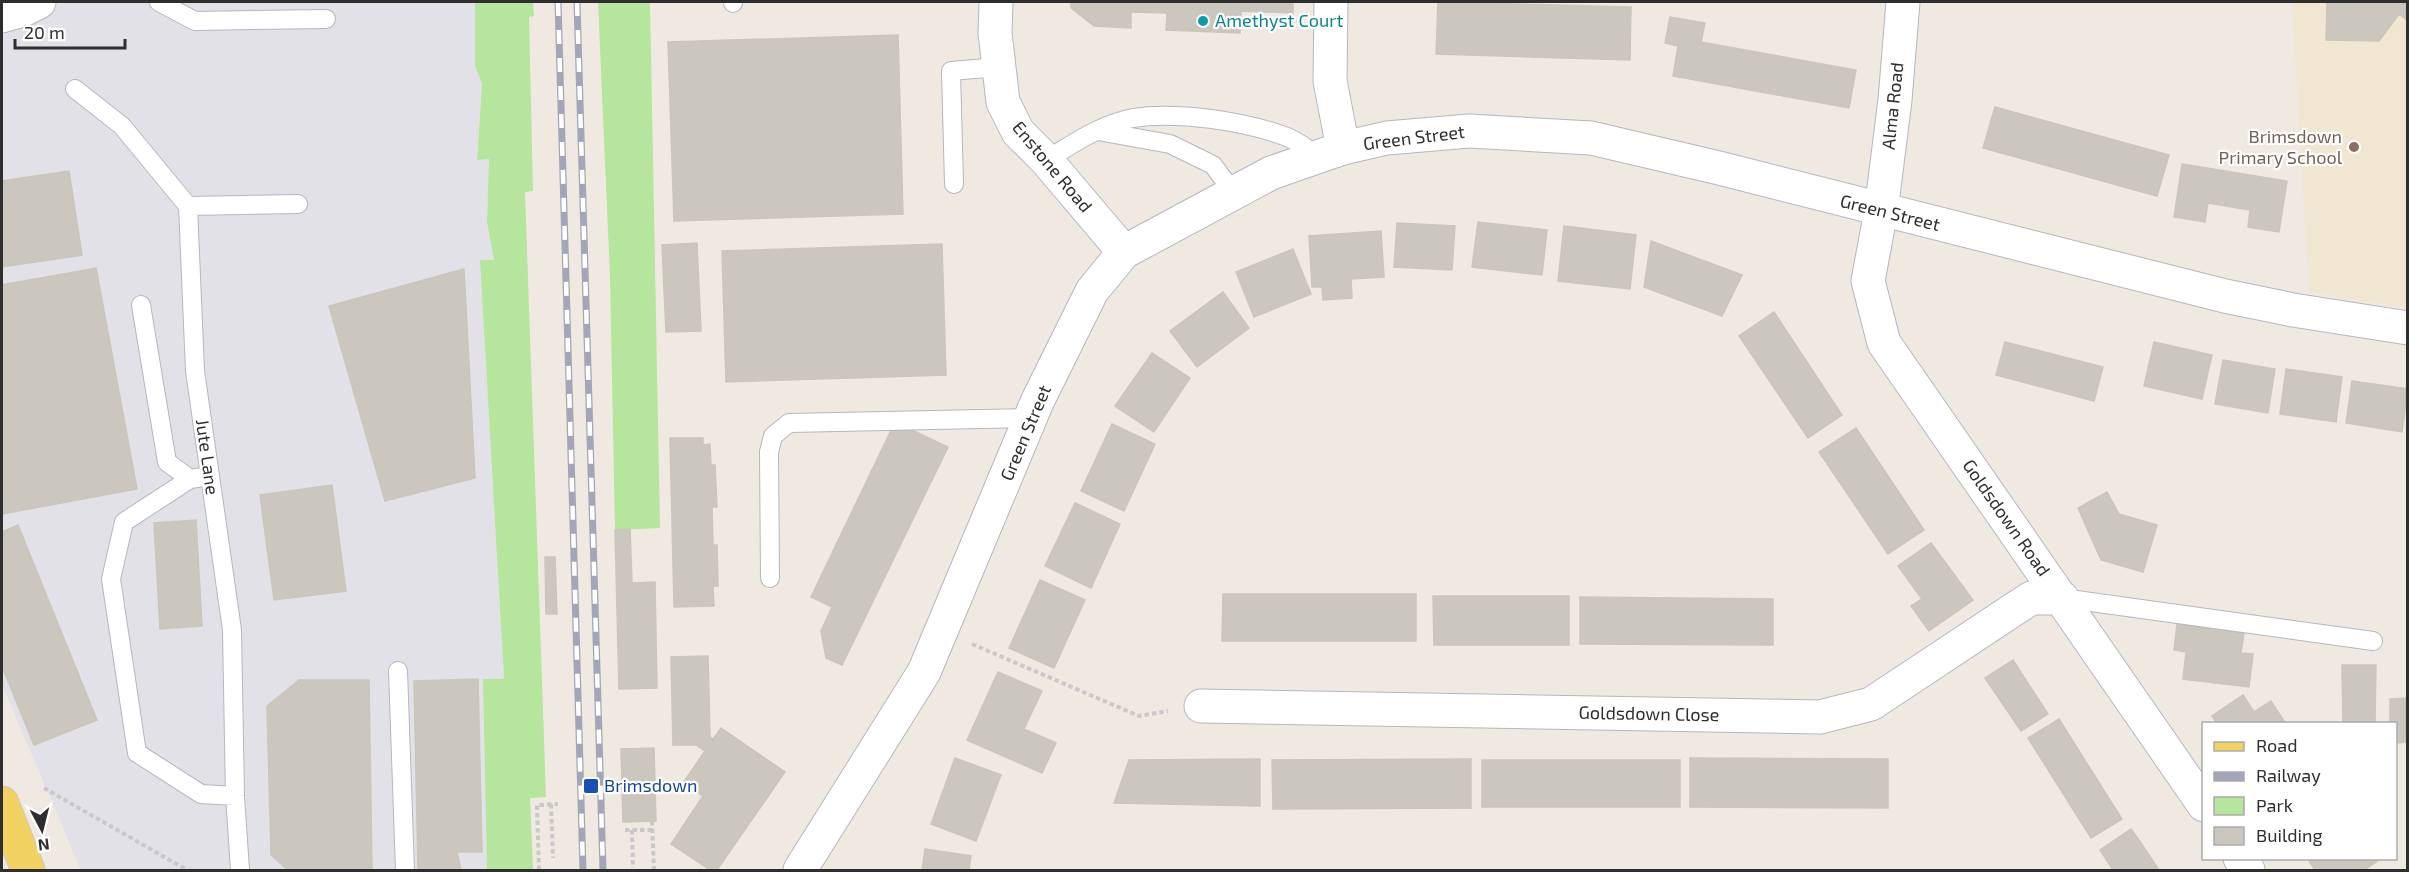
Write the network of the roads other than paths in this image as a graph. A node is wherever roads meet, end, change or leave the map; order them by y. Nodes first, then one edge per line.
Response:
1 (39, 2) edge
2 (159, 2) edge
3 (996, 2) edge
4 (1331, 2) edge
5 (1903, 2) edge
6 (2, 16) edge
7 (326, 19) dead end
8 (998, 67) junction
9 (75, 89) dead end
10 (1096, 131) junction
11 (1330, 152) junction
12 (1046, 160) junction
13 (954, 184) dead end
14 (1233, 192) junction
15 (298, 204) dead end
16 (188, 206) junction
17 (1881, 211) junction
18 (1124, 252) junction
19 (141, 305) dead end
20 (2408, 328) edge
21 (1030, 418) junction
22 (210, 476) junction
23 (190, 478) junction
24 (770, 578) dead end
25 (2062, 598) junction
26 (2373, 641) dead end
27 (398, 671) dead end
28 (1202, 706) road end
29 (235, 796) junction
30 (2202, 802) edge
31 (2, 803) edge
32 (810, 866) edge
33 (28, 870) edge
34 (240, 870) edge
35 (405, 870) edge

1 - 6 street
2 - 7 lane
3 - 8 street, Enstone Road
4 - 11 street
5 - 17 street, Alma Road
8 - 12 street, Enstone Road
8 - 13 lane
9 - 16 lane
10 - 11 lane
10 - 12 lane
10 - 14 lane
11 - 14 street, Green Street
11 - 17 street, Green Street
12 - 18 street, Enstone Road
14 - 18 street, Green Street
15 - 16 lane
16 - 22 lane, Jute Lane
17 - 20 street, Green Street
17 - 25 street, Goldsdown Road
18 - 21 street, Green Street
19 - 23 lane
21 - 24 lane
21 - 32 street, Green Street
22 - 23 lane
22 - 29 lane, Jute Lane
23 - 29 lane
25 - 26 lane
25 - 28 street, Goldsdown Close
25 - 30 street, Goldsdown Road
27 - 35 lane
29 - 34 lane, Jute Lane
31 - 33 main road

